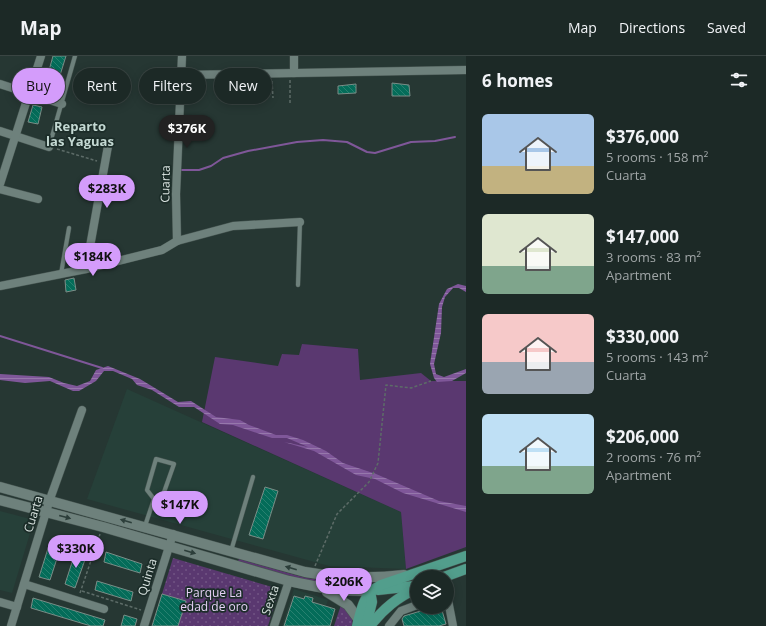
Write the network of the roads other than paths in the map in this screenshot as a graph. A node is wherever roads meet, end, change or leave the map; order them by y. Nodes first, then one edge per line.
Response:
1 (41, 56) edge
2 (75, 56) edge
3 (182, 56) edge
4 (294, 56) edge
5 (37, 68) edge
6 (181, 68) edge
7 (465, 70) edge
8 (292, 73) junction
9 (206, 74) edge
10 (0, 84) edge
11 (12, 88) edge
12 (65, 93) edge
13 (25, 104) edge
14 (62, 104) edge
15 (180, 104) edge
16 (0, 132) edge
17 (15, 136) junction
18 (108, 146) dead end
19 (49, 147) joint
20 (0, 184) edge
21 (0, 189) edge
22 (38, 199) dead end
23 (300, 222) joint
24 (69, 228) dead end
25 (177, 242) junction
26 (86, 269) junction
27 (61, 274) junction
28 (298, 284) dead end
29 (0, 286) edge
30 (82, 410) dead end
31 (253, 477) dead end
32 (0, 487) edge
33 (154, 499) junction
34 (0, 500) edge
35 (50, 500) junction
36 (46, 512) junction
37 (145, 526) junction
38 (173, 534) junction
39 (169, 546) junction
40 (231, 551) junction
41 (466, 556) edge
42 (228, 563) junction
43 (466, 569) edge
44 (425, 570) edge
45 (454, 573) edge
46 (410, 574) edge
47 (410, 575) edge
48 (357, 578) junction
49 (289, 581) junction
50 (24, 584) junction
51 (410, 587) edge
52 (318, 588) junction
53 (410, 590) edge
54 (370, 591) junction
55 (0, 602) edge
56 (17, 607) junction
57 (410, 608) edge
58 (104, 609) dead end
59 (451, 614) edge
60 (361, 624) edge
61 (11, 626) edge
62 (144, 626) edge
63 (274, 626) edge
64 (370, 626) edge
65 (389, 626) edge
66 (453, 626) edge

1 - 5 street
2 - 12 lane
3 - 6 street, Cuarta
4 - 8 street
7 - 8 street
8 - 9 street
10 - 11 street
13 - 17 street
14 - 19 lane
15 - 25 street, Cuarta
16 - 17 street
17 - 19 street
17 - 20 street
18 - 26 street
21 - 22 street
23 - 25 street
23 - 28 lane
24 - 27 lane
25 - 26 street
26 - 27 street
27 - 29 street
30 - 35 street, Cuarta
31 - 40 lane
32 - 35 main road
33 - 33 lane
33 - 37 lane
34 - 36 main road
35 - 36 street, Cuarta
37 -> 35 main road
36 -> 39 main road
36 - 50 street, Cuarta
37 - 38 main road
38 - 39 street, Quinta
38 - 40 main road
39 -> 42 main road
39 - 62 street, Quinta
40 - 42 main road
48 -> 40 main road
41 - 44 main road
42 - 49 main road
43 - 45 main road
46 - 48 main road
47 - 54 main road
48 - 54 main road
49 - 52 main road
49 - 63 street, Sexta
50 - 56 street, Cuarta
50 - 58 street
51 - 54 main road
52 - 54 main road
52 - 60 main road
53 - 64 main road
54 - 60 main road
55 - 56 street
56 - 61 street, Cuarta
57 - 65 street
59 - 66 street

